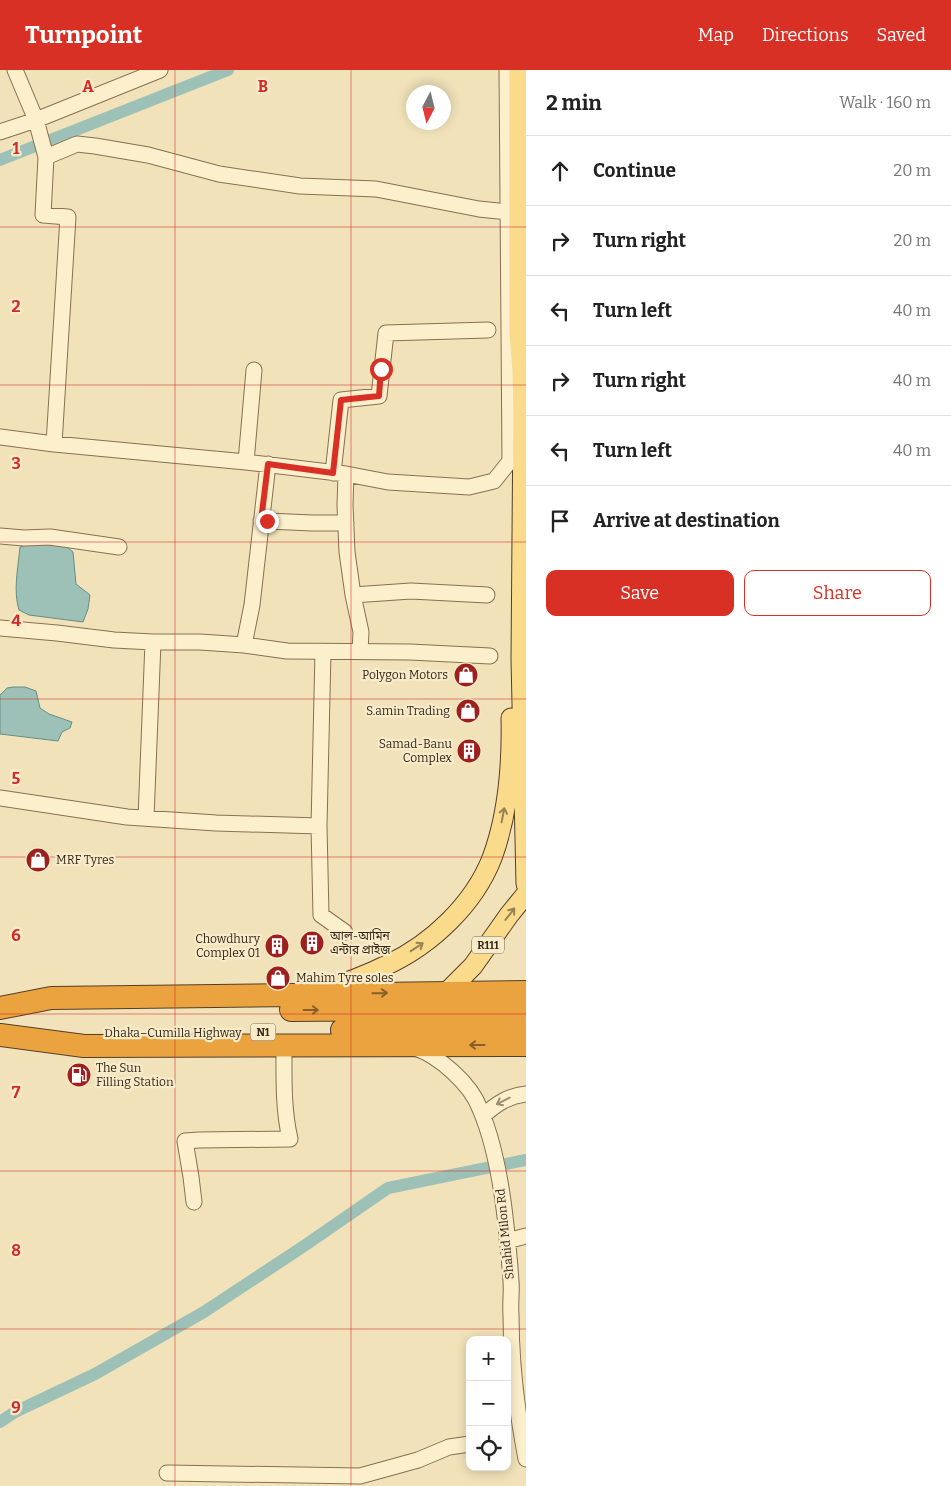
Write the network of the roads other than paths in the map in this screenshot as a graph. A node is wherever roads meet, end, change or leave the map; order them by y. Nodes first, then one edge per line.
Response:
1 (15, 70) edge
2 (160, 70) edge
3 (507, 70) edge
4 (520, 70) edge
5 (37, 124) junction
6 (0, 132) edge
7 (46, 157) junction
8 (508, 212) junction
9 (488, 330) dead end
10 (254, 370) dead end
11 (524, 414) junction
12 (0, 437) edge
13 (54, 444) junction
14 (510, 460) junction
15 (246, 462) junction
16 (268, 464) junction
17 (340, 474) junction
18 (261, 521) junction
19 (346, 523) junction
20 (0, 536) edge
21 (119, 547) dead end
22 (354, 595) junction
23 (487, 595) dead end
24 (0, 628) edge
25 (153, 642) junction
26 (244, 645) junction
27 (360, 651) junction
28 (323, 652) junction
29 (490, 656) dead end
30 (0, 798) edge
31 (146, 818) junction
32 (319, 826) junction
33 (525, 865) edge
34 (526, 884) edge
35 (526, 894) edge
36 (345, 932) dead end
37 (526, 992) edge
38 (446, 993) junction
39 (309, 994) junction
40 (526, 1008) edge
41 (0, 1009) edge
42 (526, 1028) edge
43 (0, 1035) edge
44 (526, 1044) edge
45 (284, 1046) junction
46 (408, 1046) junction
47 (526, 1094) edge
48 (483, 1116) junction
49 (194, 1202) dead end
50 (526, 1236) edge
51 (507, 1241) junction
52 (521, 1400) edge
53 (514, 1437) edge
54 (466, 1445) edge
55 (526, 1459) edge
56 (166, 1473) dead end

1 - 5 street
2 - 5 street
3 - 8 street
4 - 11 main road
5 - 6 street
5 - 7 street
7 - 8 street
7 - 13 street
8 - 14 street
9 - 17 street
10 - 15 street
11 - 14 main road
11 - 33 main road
12 - 13 street
13 - 15 street
14 - 17 street
39 -> 14 main road
15 - 16 street
16 - 17 street
16 - 18 street
17 - 19 street
18 - 19 street
18 - 26 street
19 - 22 street
20 - 21 street
22 - 23 street
22 - 27 street
24 - 25 street
25 - 26 street
25 - 31 street
26 - 28 street
27 - 28 street
27 - 29 street
28 - 32 street
30 - 31 street
31 - 32 street
32 - 36 street
33 - 34 main road
38 -> 35 main road, R111
37 - 38 highway
39 -> 38 highway
39 - 41 highway
41 -> 40 highway, Dhaka–Cumilla Highway / N1
42 - 43 highway, Dhaka–Cumilla Highway / N1
43 - 45 highway
44 -> 46 highway
45 - 46 highway
45 - 49 street
46 - 48 street, Shahid Milon Rd
47 -> 48 street
48 - 51 street, Shahid Milon Rd
50 - 51 street
51 - 52 street, Shahid Milon Rd
52 - 53 street, Shahid Milon Rd
53 - 55 street, Shahid Milon Rd
54 - 56 street

